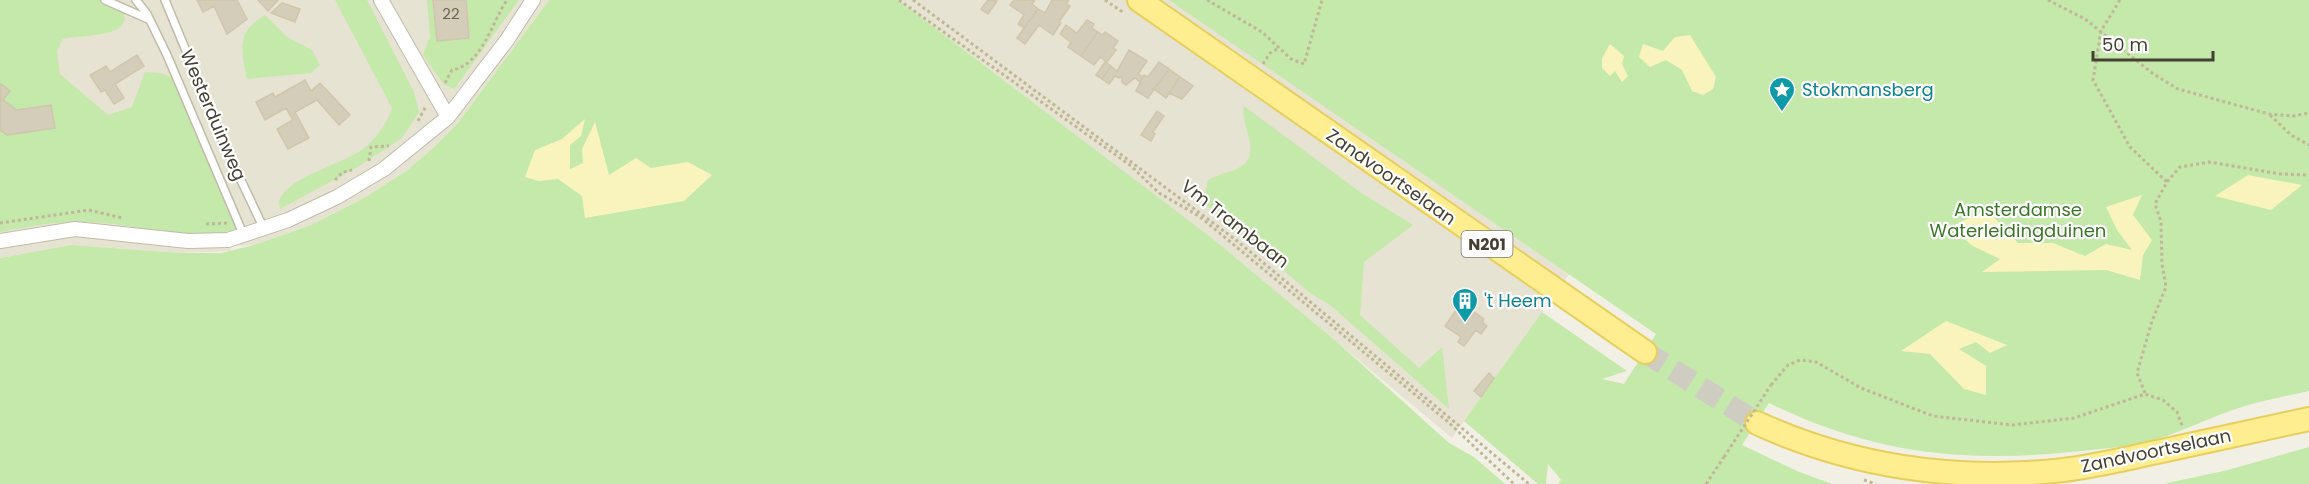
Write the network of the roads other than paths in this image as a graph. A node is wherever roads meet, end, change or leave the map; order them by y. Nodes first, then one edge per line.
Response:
1 (105, 0) edge
2 (136, 0) edge
3 (165, 0) edge
4 (381, 0) edge
5 (533, 0) edge
6 (1139, 0) edge
7 (150, 20) junction
8 (448, 117) junction
9 (264, 230) junction
10 (244, 236) junction
11 (0, 241) edge
12 (1645, 352) tunnel mouth
13 (2309, 419) edge
14 (1757, 423) tunnel mouth

1 - 7 lane
2 - 7 lane
3 - 9 lane, Westerduinweg
4 - 8 street
5 - 8 street
6 - 12 main road, Zandvoortselaan / N201
7 - 10 lane
8 - 9 street
9 - 10 street
10 - 11 street
13 - 14 main road, Zandvoortselaan

